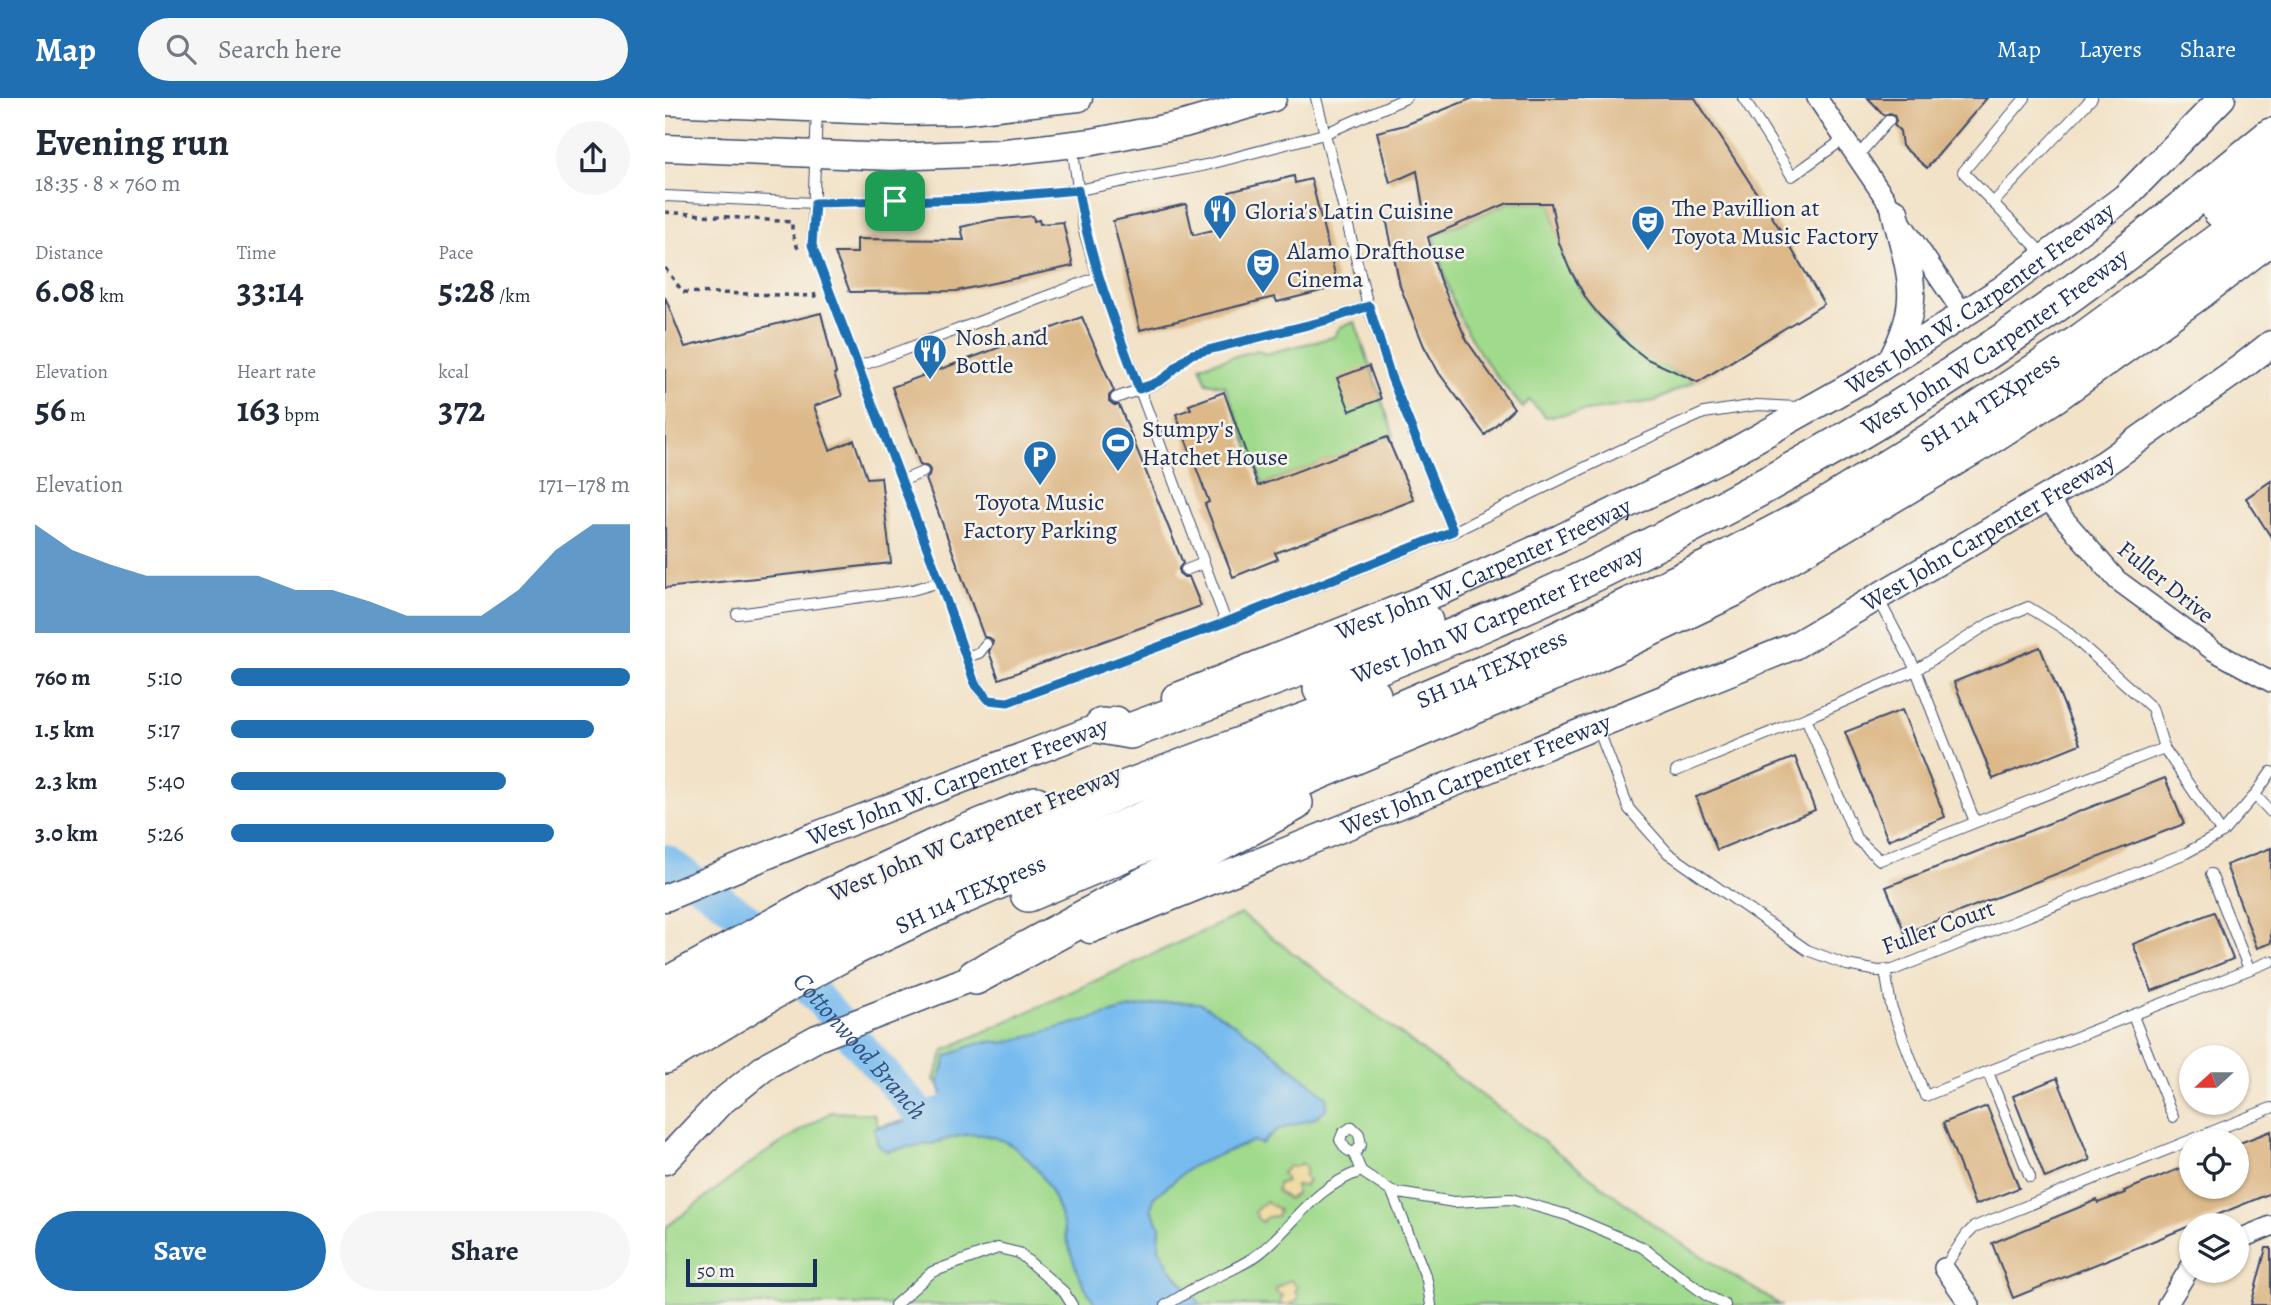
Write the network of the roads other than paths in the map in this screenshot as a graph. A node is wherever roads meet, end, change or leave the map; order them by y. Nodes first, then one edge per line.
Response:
1 (1273, 98) edge
2 (1316, 98) edge
3 (1406, 98) edge
4 (1743, 98) edge
5 (1817, 98) edge
6 (2025, 98) edge
7 (2092, 98) edge
8 (2222, 98) edge
9 (1074, 99) edge
10 (665, 102) edge
11 (818, 104) edge
12 (1889, 120) dead end
13 (1324, 134) junction
14 (1844, 139) junction
15 (1072, 144) junction
16 (2269, 144) edge
17 (665, 148) edge
18 (817, 154) junction
19 (1856, 159) junction
20 (1078, 190) junction
21 (665, 196) edge
22 (2271, 199) edge
23 (815, 203) junction
24 (1993, 203) junction
25 (1895, 212) junction
26 (2271, 236) edge
27 (2046, 256) junction
28 (2271, 257) edge
29 (1098, 277) junction
30 (2216, 278) junction
31 (1369, 306) junction
32 (1964, 315) junction
33 (2271, 344) edge
34 (1891, 361) junction
35 (858, 367) junction
36 (1139, 389) junction
37 (1116, 398) dead end
38 (1812, 407) junction
39 (923, 472) dead end
40 (901, 481) junction
41 (2047, 499) junction
42 (1453, 531) junction
43 (1204, 563) junction
44 (1614, 564) junction
45 (1187, 570) dead end
46 (940, 582) junction
47 (1878, 597) junction
48 (737, 614) dead end
49 (1226, 622) junction
50 (965, 657) junction
51 (991, 657) dead end
52 (1916, 670) junction
53 (2271, 681) edge
54 (1472, 707) junction
55 (1806, 718) junction
56 (1597, 725) junction
57 (1102, 726) junction
58 (2164, 748) junction
59 (1676, 771) dead end
60 (2271, 772) edge
61 (2255, 795) junction
62 (2271, 812) edge
63 (1975, 822) junction
64 (2222, 833) junction
65 (2211, 874) dead end
66 (669, 896) edge
67 (843, 934) junction
68 (2271, 961) edge
69 (2249, 968) junction
70 (1885, 970) junction
71 (766, 975) junction
72 (975, 977) junction
73 (665, 986) edge
74 (2133, 1016) junction
75 (665, 1018) edge
76 (665, 1056) edge
77 (1988, 1072) junction
78 (665, 1082) edge
79 (2271, 1108) edge
80 (2173, 1116) dead end
81 (1354, 1154) dead end
82 (665, 1161) edge
83 (1361, 1171) junction
84 (2030, 1177) dead end
85 (1392, 1192) junction
86 (2271, 1226) edge
87 (2249, 1235) edge
88 (1944, 1268) joint
89 (2182, 1283) edge
90 (2172, 1304) edge
91 (895, 1305) edge
92 (1072, 1305) edge
93 (1166, 1305) edge
94 (1431, 1305) edge
95 (1725, 1305) edge
96 (1971, 1305) edge

1 - 15 main road
2 - 13 lane
3 - 13 lane
4 - 14 lane
5 - 14 street
6 - 24 lane
7 - 24 lane
8 - 27 main road, West John W. Carpenter Freeway
9 - 11 main road
9 - 15 main road
10 - 11 main road
11 - 18 lane
12 - 19 lane
13 - 20 lane
13 - 31 lane
14 - 19 street
15 - 18 main road
15 - 20 lane
16 - 44 highway, West John W Carpenter Freeway
16 - 67 highway, SH 114 TEXpress
17 - 18 main road
18 - 23 lane
19 - 25 street
20 - 23 lane
20 - 29 lane
21 - 23 lane
22 - 67 highway, SH 114 TEXpress
23 - 35 lane
24 - 27 lane
25 - 32 street
25 - 34 main road
26 - 30 highway, West John W Carpenter Freeway
27 - 32 main road, West John W. Carpenter Freeway
28 - 30 highway
29 - 35 lane
29 - 36 lane
30 - 54 highway, West John W Carpenter Freeway
31 - 36 lane
31 - 42 lane
32 - 34 main road, West John W. Carpenter Freeway
33 - 41 main road, West John Carpenter Freeway
34 - 38 main road, West John W. Carpenter Freeway
35 - 40 lane
36 - 37 lane
36 - 43 lane
38 - 42 lane
38 - 57 main road, West John W. Carpenter Freeway
39 - 40 lane
40 - 46 lane
41 - 47 main road, West John Carpenter Freeway
41 - 53 street, Fuller Drive
42 - 49 lane
43 - 45 lane
43 - 49 lane
44 - 57 highway
44 - 67 highway, West John W Carpenter Freeway
46 - 48 lane
46 - 50 lane
47 - 52 lane
47 - 56 main road, West John Carpenter Freeway
49 - 50 lane
50 - 51 lane
52 - 55 lane
52 - 58 lane
52 - 63 lane
54 - 67 highway, West John W Carpenter Freeway
54 - 72 highway
55 - 59 lane
55 - 63 lane
56 - 70 lane, Fuller Court
56 - 72 main road, West John Carpenter Freeway
57 - 66 main road, West John W. Carpenter Freeway
58 - 63 lane
58 - 64 lane
60 - 61 lane, Fuller Court
61 - 62 lane
61 - 64 lane, Fuller Court
64 - 70 lane, Fuller Court
65 - 69 lane
67 - 71 highway, West John W Carpenter Freeway
67 - 71 highway, West John W Carpenter Freeway
68 - 69 lane
69 - 74 lane
70 - 77 lane
71 - 73 highway, West John W Carpenter Freeway
71 - 75 highway
71 - 76 highway
71 - 78 highway, West John W Carpenter Freeway
72 - 82 main road, West John Carpenter Freeway
74 - 77 lane
74 - 80 lane
77 - 84 lane
79 - 88 lane
81 - 83 lane
83 - 85 lane
83 - 93 lane
85 - 94 lane
85 - 95 lane
86 - 87 street
88 - 96 street
89 - 90 street
91 - 92 lane

